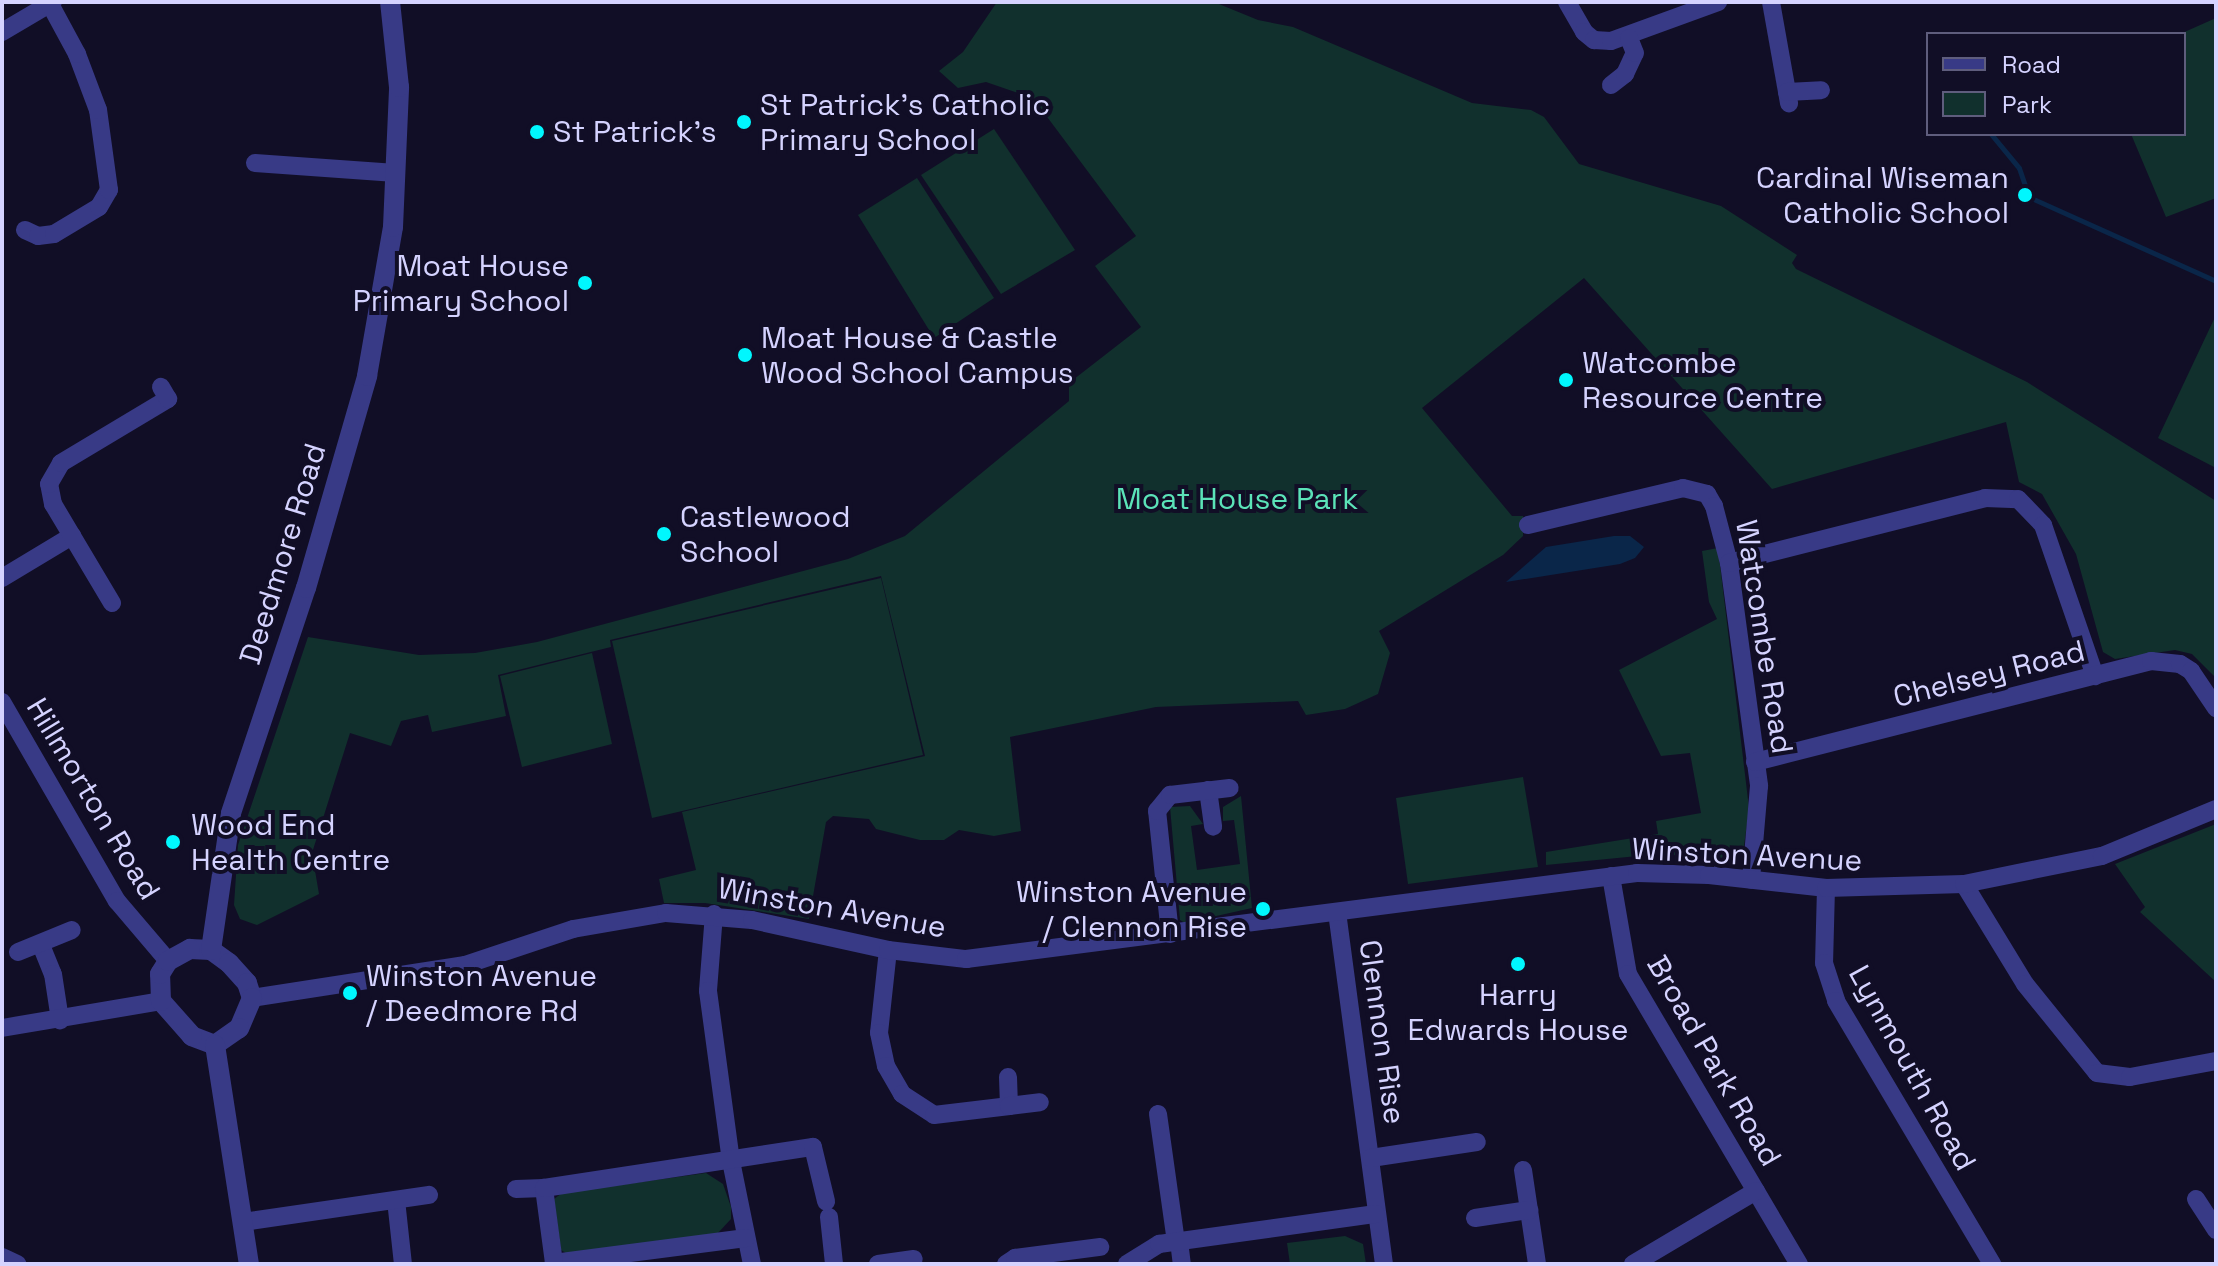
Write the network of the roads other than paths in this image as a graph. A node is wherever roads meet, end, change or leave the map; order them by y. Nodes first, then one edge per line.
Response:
1 (390, 2) edge
2 (1567, 2) edge
3 (1718, 2) edge
4 (1771, 2) edge
5 (52, 3) edge
6 (2, 32) edge
7 (1629, 38) junction
8 (1611, 85) dead end
9 (1821, 90) dead end
10 (255, 163) dead end
11 (396, 173) junction
12 (25, 230) dead end
13 (161, 387) dead end
14 (1528, 525) dead end
15 (72, 536) junction
16 (1729, 563) junction
17 (2, 578) edge
18 (112, 603) dead end
19 (2095, 676) junction
20 (3, 707) edge
21 (2216, 708) edge
22 (1755, 762) junction
23 (1230, 788) dead end
24 (1208, 790) junction
25 (2216, 809) edge
26 (1213, 827) dead end
27 (1611, 876) junction
28 (1751, 880) junction
29 (1964, 884) junction
30 (1826, 888) junction
31 (1337, 912) junction
32 (714, 914) junction
33 (72, 930) dead end
34 (1170, 934) junction
35 (41, 945) junction
36 (211, 950) junction
37 (888, 950) junction
38 (18, 952) dead end
39 (168, 961) junction
40 (252, 998) junction
41 (161, 1001) junction
42 (60, 1020) junction
43 (2, 1028) edge
44 (215, 1045) junction
45 (2216, 1061) edge
46 (1008, 1077) dead end
47 (1040, 1102) dead end
48 (1009, 1106) junction
49 (1158, 1114) dead end
50 (1477, 1142) dead end
51 (1371, 1158) junction
52 (731, 1161) junction
53 (1523, 1170) dead end
54 (544, 1188) junction
55 (516, 1189) dead end
56 (1756, 1191) junction
57 (429, 1195) dead end
58 (2196, 1199) dead end
59 (396, 1200) junction
60 (1529, 1210) junction
61 (1376, 1214) junction
62 (1475, 1218) dead end
63 (243, 1222) junction
64 (2216, 1228) edge
65 (746, 1238) junction
66 (1177, 1241) junction
67 (1100, 1247) dead end
68 (2, 1257) edge
69 (1052, 1258) edge
70 (914, 1259) dead end
71 (17, 1264) edge
72 (249, 1264) edge
73 (403, 1264) edge
74 (552, 1264) edge
75 (752, 1264) edge
76 (834, 1264) edge
77 (878, 1264) edge
78 (1006, 1264) edge
79 (1127, 1264) edge
80 (1182, 1264) edge
81 (1384, 1264) edge
82 (1537, 1264) edge
83 (1633, 1264) edge
84 (1799, 1264) edge
85 (1992, 1264) edge

1 - 11 street, Deedmore Road
2 - 7 street
3 - 7 street
4 - 9 street
5 - 6 street
5 - 12 street
7 - 8 street
10 - 11 street
11 - 36 street, Deedmore Road
13 - 15 street
14 - 16 street, Watcombe Road
15 - 17 street
15 - 18 street
16 - 19 street
16 - 22 street, Watcombe Road
19 - 21 street, Chelsey Road
19 - 22 street, Chelsey Road
20 - 39 street, Hillmorton Road
22 - 28 street, Watcombe Road
23 - 24 street
24 - 26 street
24 - 34 street
25 - 29 street, Winston Avenue
27 - 28 street, Winston Avenue
27 - 31 street, Winston Avenue
27 - 56 street, Broad Park Road
28 - 30 street, Winston Avenue
29 - 30 street, Winston Avenue
29 - 45 street
30 - 85 street, Lynmouth Road
31 - 34 street, Winston Avenue
31 - 51 street, Clennon Rise
32 - 37 street, Winston Avenue
32 - 40 street, Winston Avenue
32 - 52 street
33 - 35 street
34 - 37 street, Winston Avenue
35 - 38 street
35 - 42 street
36 - 39 street
36 - 40 street
37 - 48 street
39 - 41 street
40 - 44 street
41 - 42 street
41 - 44 street
42 - 43 street
44 - 63 street
46 - 48 street
47 - 48 street
49 - 66 street
50 - 51 street, Clennon Rise
51 - 61 street, Clennon Rise
52 - 54 street
52 - 65 street
52 - 76 street
53 - 60 street
54 - 55 street
54 - 74 street
56 - 83 street
56 - 84 street, Broad Park Road
57 - 59 street
58 - 64 street
59 - 63 street
59 - 73 street
60 - 62 street
60 - 82 street
61 - 66 street
61 - 81 street, Clennon Rise
63 - 72 street
65 - 74 street
65 - 75 street
66 - 79 street
66 - 80 street
67 - 69 street
68 - 71 street
69 - 78 street
70 - 77 street

